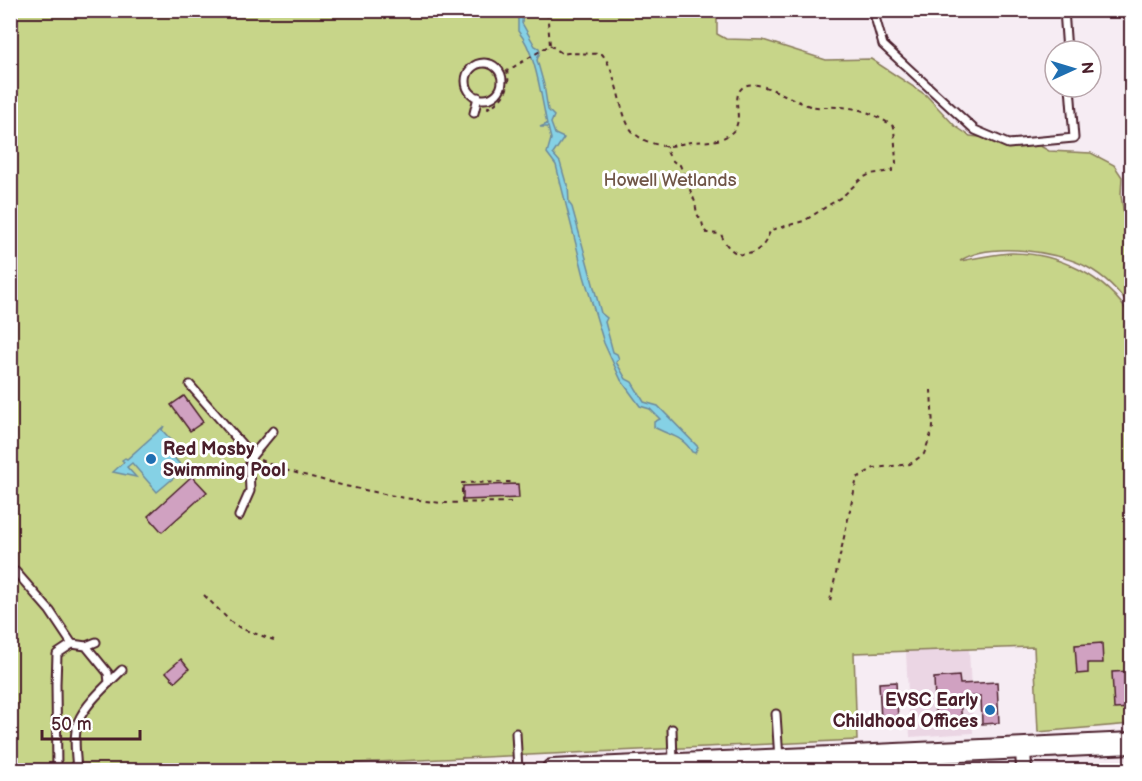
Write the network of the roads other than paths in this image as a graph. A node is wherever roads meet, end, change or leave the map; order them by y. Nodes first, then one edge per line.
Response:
1 (873, 10) edge
2 (1064, 10) edge
3 (1066, 39) edge
4 (478, 98) junction
5 (1071, 99) edge
6 (474, 113) dead end
7 (190, 386) dead end
8 (273, 430) dead end
9 (252, 456) junction
10 (239, 516) dead end
11 (16, 572) dead end
12 (96, 642) dead end
13 (72, 644) junction
14 (86, 646) junction
15 (122, 670) dead end
16 (109, 683) junction
17 (776, 714) dead end
18 (672, 729) dead end
19 (516, 733) dead end
20 (1131, 743) edge
21 (1023, 748) junction
22 (791, 763) edge
23 (674, 765) junction
24 (575, 770) edge
25 (57, 771) edge
26 (77, 771) edge
27 (518, 771) edge
28 (552, 771) edge
29 (1024, 771) edge

1 - 5 lane
2 - 3 lane
4 - 4 lane
4 - 6 lane
7 - 9 lane
8 - 9 lane
9 - 10 lane
11 - 13 lane
12 - 14 lane
13 - 14 lane
13 - 25 lane
14 - 16 lane
15 - 16 lane
16 - 26 lane
17 - 22 lane
18 - 23 lane
19 - 27 lane
20 - 21 main road
21 - 22 main road
21 - 29 street
22 - 23 main road
23 - 24 main road
24 - 28 main road

